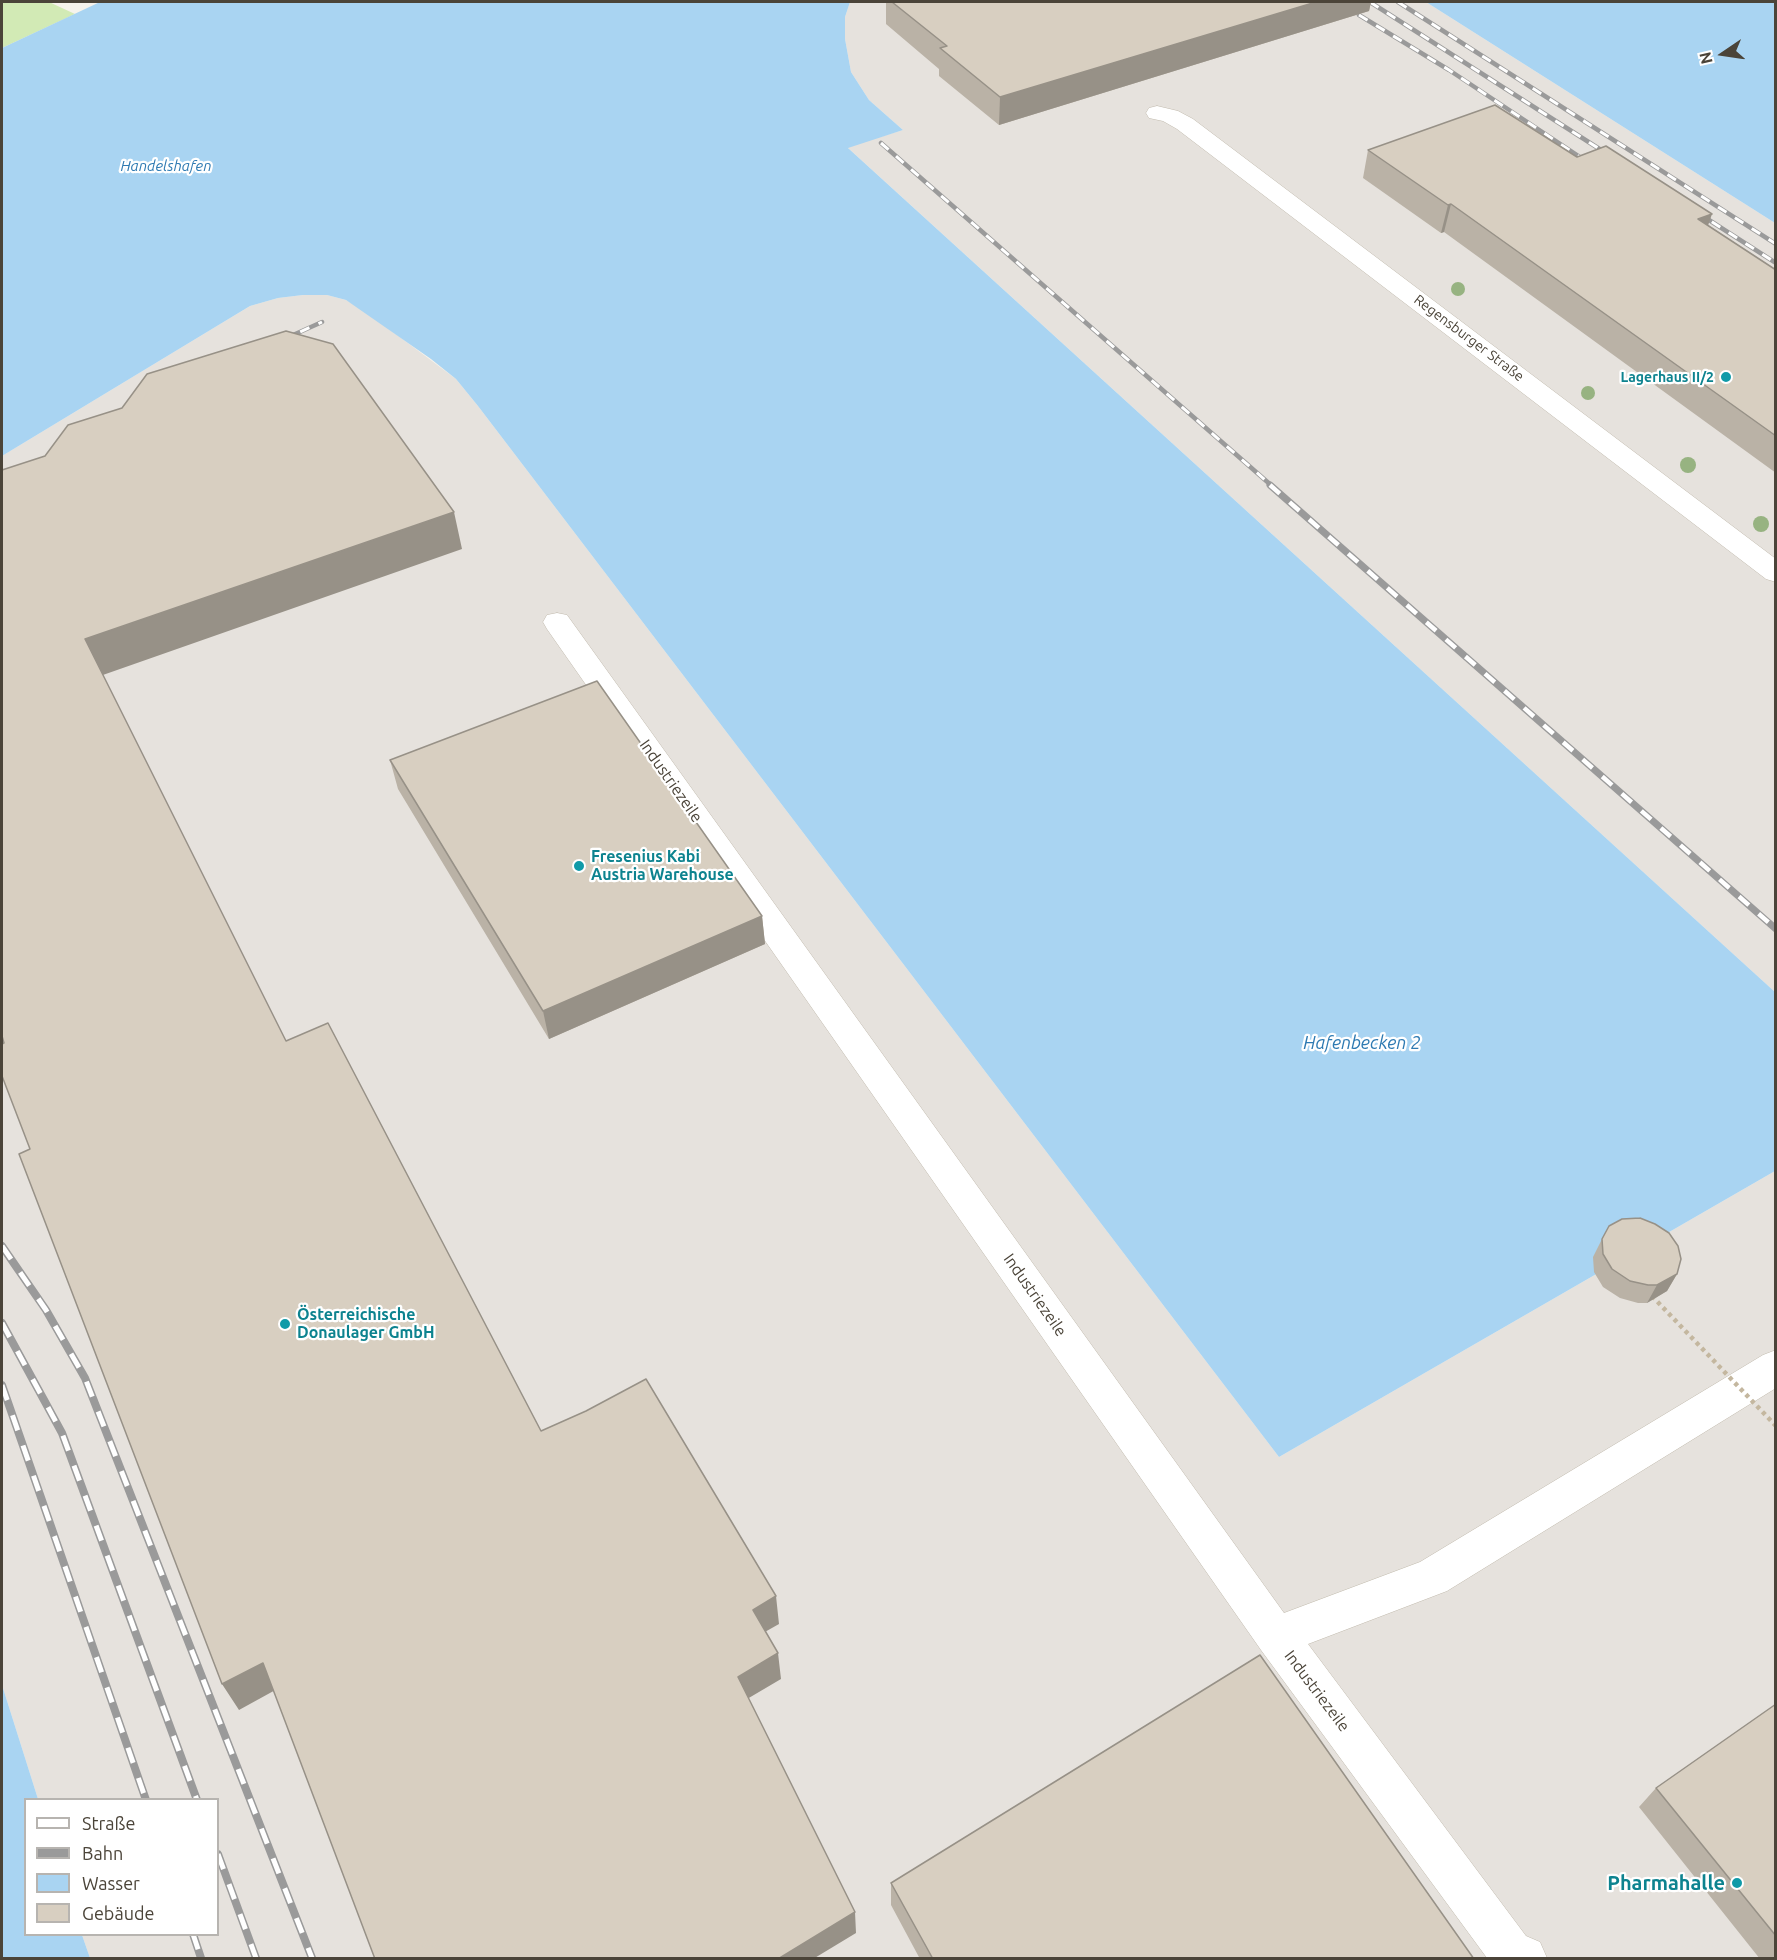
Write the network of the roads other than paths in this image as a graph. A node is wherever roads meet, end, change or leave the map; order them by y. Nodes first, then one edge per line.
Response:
1 (1157, 113) dead end
2 (1776, 573) edge
3 (557, 621) dead end
4 (1776, 1367) edge
5 (1276, 1636) junction
6 (1524, 1959) edge

1 - 2 street, Regensburger Straße
3 - 5 street, Industriezeile
4 - 5 street
5 - 6 street, Industriezeile

